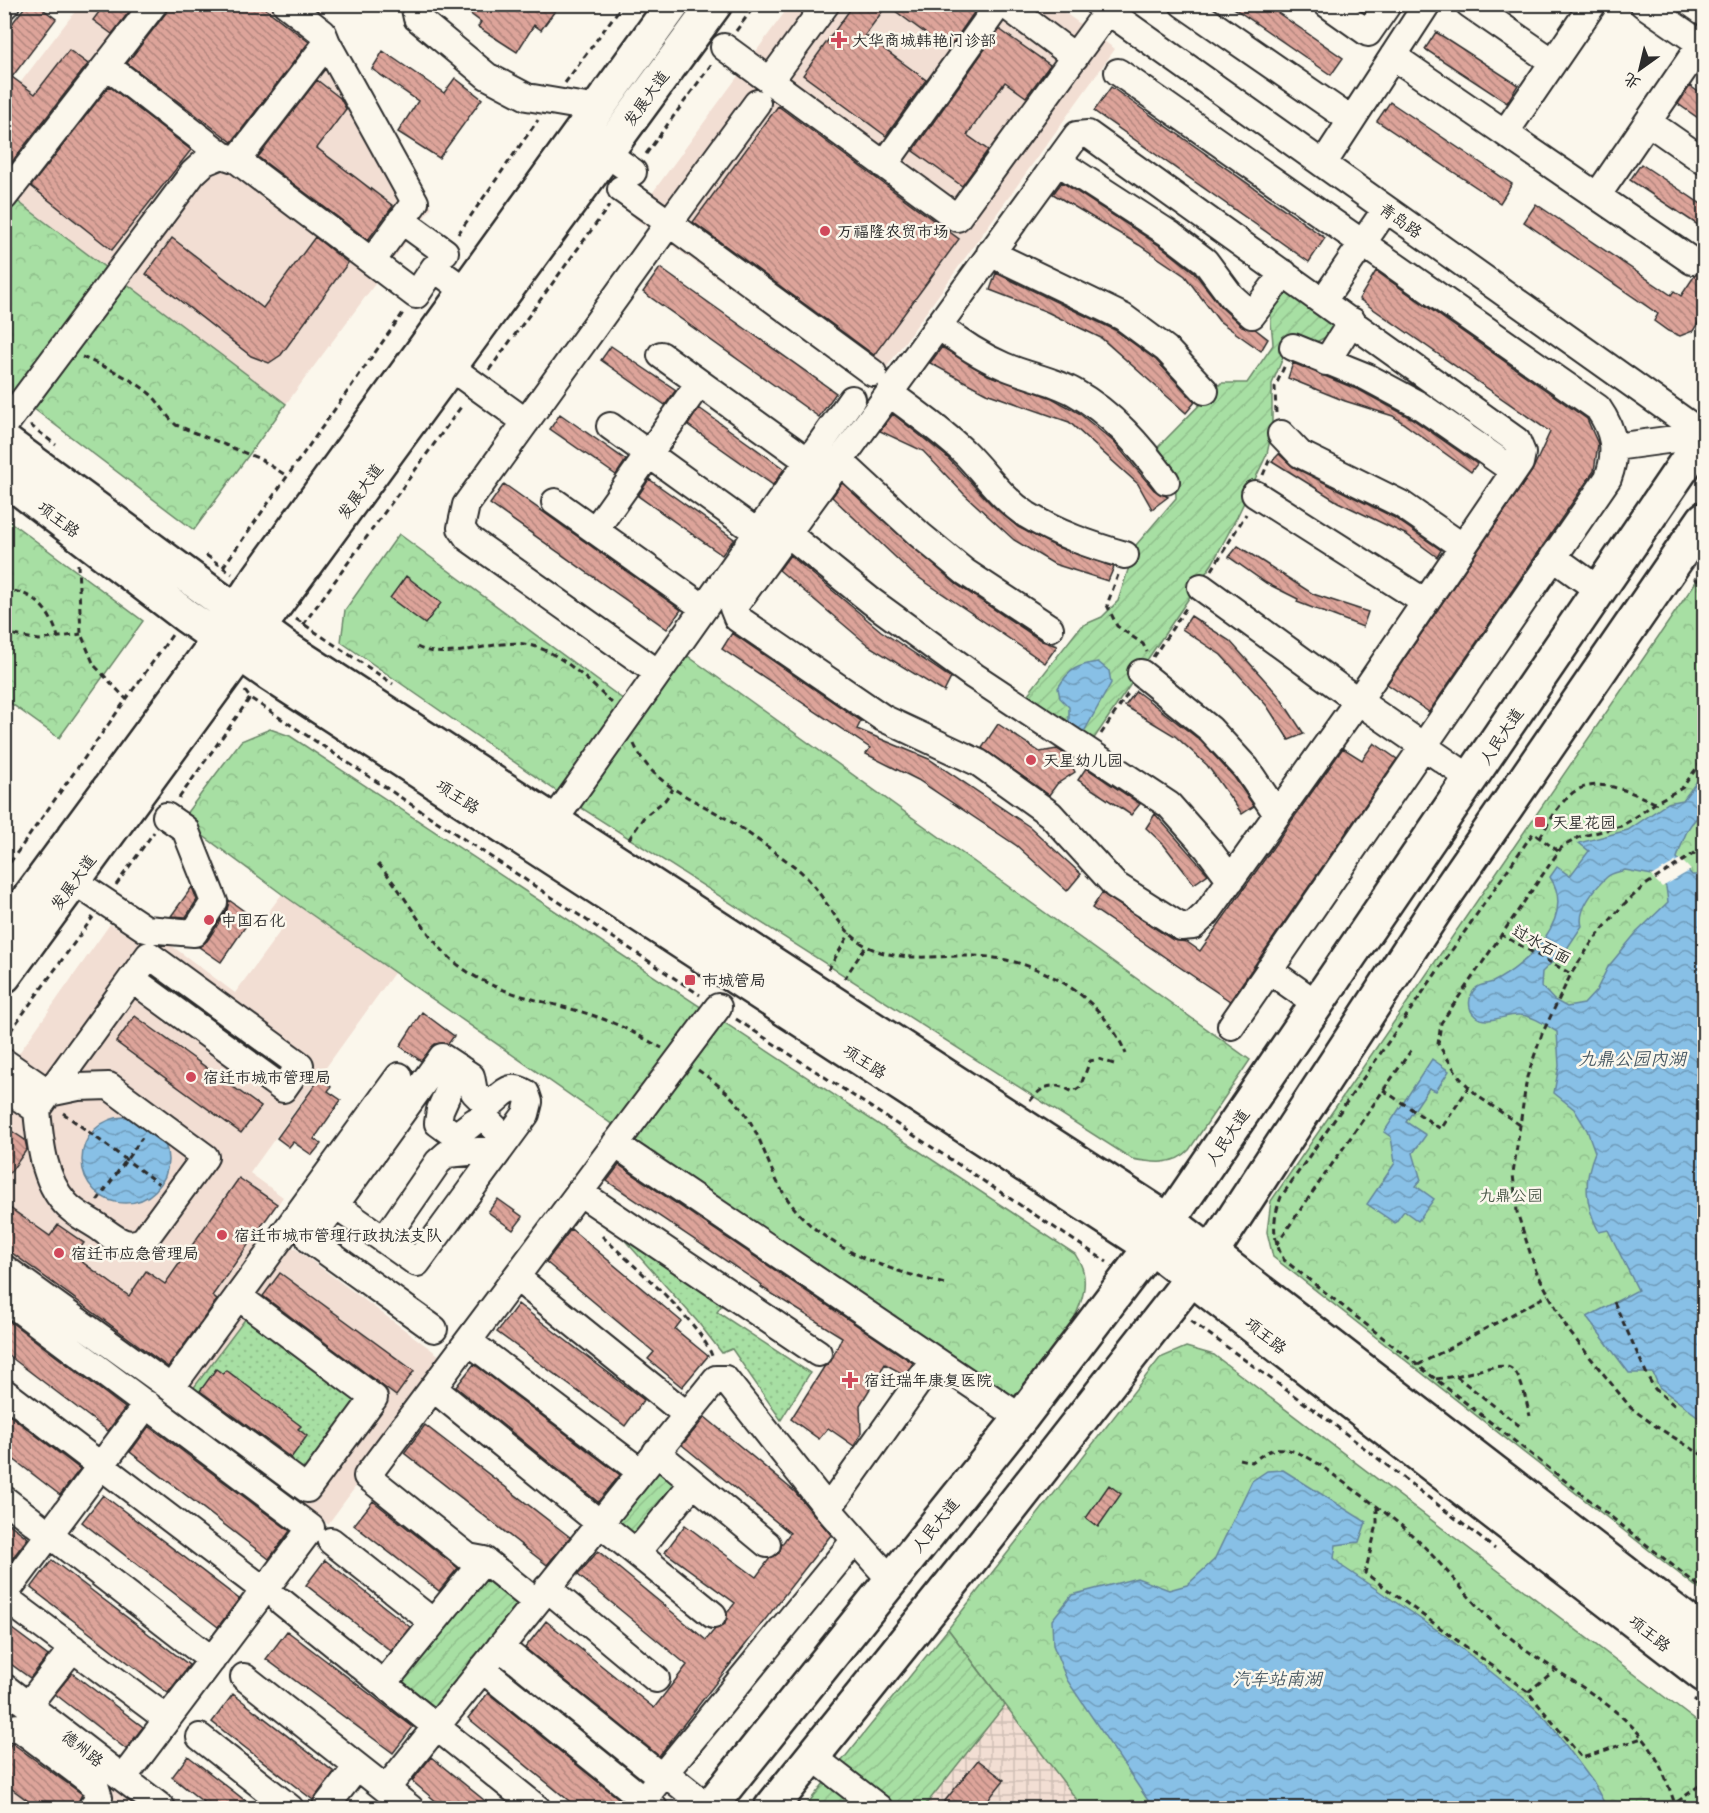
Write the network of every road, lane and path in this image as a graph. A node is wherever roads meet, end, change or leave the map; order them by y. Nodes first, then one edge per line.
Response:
1 (154, 4) edge
2 (286, 4) edge
3 (414, 4) edge
4 (623, 4) edge
5 (673, 4) edge
6 (715, 4) edge
7 (756, 4) edge
8 (826, 4) edge
9 (999, 4) edge
10 (1004, 4) edge
11 (1183, 4) edge
12 (1327, 4) edge
13 (1388, 4) edge
14 (1426, 4) edge
15 (1469, 4) edge
16 (1593, 4) edge
17 (1649, 6) edge
18 (1107, 7) edge
19 (327, 43) junction
20 (1703, 45) edge
21 (724, 48) junction
22 (1393, 56) junction
23 (1076, 57) junction
24 (1553, 62) junction
25 (107, 66) junction
26 (1118, 72) dead end
27 (770, 81) junction
28 (551, 102) junction
29 (757, 103) dead end
30 (598, 109) junction
31 (1351, 120) junction
32 (1648, 122) junction
33 (1505, 133) junction
34 (606, 153) junction
35 (230, 158) junction
36 (1057, 161) junction
37 (1704, 161) edge
38 (1323, 164) junction
39 (884, 165) junction
40 (627, 180) junction
41 (1597, 196) junction
42 (4, 197) edge
43 (1386, 209) junction
44 (402, 220) junction
45 (669, 223) junction
46 (1363, 243) junction
47 (445, 252) joint
48 (990, 253) junction
49 (372, 261) junction
50 (1692, 261) dead end
51 (1284, 273) junction
52 (467, 292) junction
53 (1323, 300) junction
54 (1352, 321) junction
55 (938, 325) junction
56 (1293, 347) joint
57 (63, 348) junction
58 (661, 355) dead end
59 (1326, 362) junction
60 (450, 367) junction
61 (873, 373) dead end
62 (699, 383) junction
63 (477, 386) junction
64 (1205, 392) dead end
65 (889, 393) junction
66 (852, 399) dead end
67 (526, 422) junction
68 (4, 426) edge
69 (610, 426) dead end
70 (1281, 434) junction
71 (1704, 436) edge
72 (4, 441) edge
73 (1616, 447) junction
74 (649, 454) junction
75 (808, 461) junction
76 (840, 461) junction
77 (1514, 471) junction
78 (287, 476) dead end
79 (4, 477) edge
80 (1166, 481) dead end
81 (1255, 494) junction
82 (555, 502) dead end
83 (1704, 519) edge
84 (595, 530) junction
85 (758, 533) junction
86 (787, 533) junction
87 (1463, 547) junction
88 (1125, 555) joint
89 (78, 557) dead end
90 (1553, 557) junction
91 (1201, 587) junction
92 (4, 590) edge
93 (1600, 591) junction
94 (1425, 602) junction
95 (704, 608) junction
96 (1050, 628) dead end
97 (4, 633) edge
98 (81, 634) junction
99 (238, 634) junction
100 (58, 637) junction
101 (417, 647) dead end
102 (268, 673) junction
103 (658, 673) junction
104 (1141, 673) junction
105 (127, 700) dead end
106 (1358, 701) junction
107 (628, 717) junction
108 (1423, 746) junction
109 (1090, 751) junction
110 (1704, 758) edge
111 (1471, 779) junction
112 (673, 789) junction
113 (1655, 803) junction
114 (1277, 814) junction
115 (166, 816) junction
116 (553, 822) junction
117 (1539, 838) junction
118 (627, 842) dead end
119 (1704, 847) edge
120 (1558, 851) junction
121 (63, 874) junction
122 (1231, 880) junction
123 (104, 902) junction
124 (4, 932) edge
125 (850, 933) junction
126 (1500, 934) junction
127 (866, 946) junction
128 (1269, 970) junction
129 (826, 973) dead end
130 (1571, 974) junction
131 (4, 976) edge
132 (132, 979) junction
133 (842, 983) dead end
134 (1317, 1004) junction
135 (718, 1007) junction
136 (1231, 1026) dead end
137 (4, 1040) edge
138 (1412, 1049) dead end
139 (1126, 1054) dead end
140 (4, 1062) edge
141 (1117, 1065) dead end
142 (459, 1068) junction
143 (399, 1076) dead end
144 (4, 1087) edge
145 (1469, 1087) junction
146 (1383, 1090) junction
147 (43, 1101) junction
148 (1030, 1101) dead end
149 (1520, 1125) junction
150 (146, 1133) dead end
151 (615, 1144) junction
152 (502, 1147) junction
153 (126, 1160) junction
154 (164, 1188) dead end
155 (99, 1198) dead end
156 (575, 1198) junction
157 (336, 1206) junction
158 (300, 1233) junction
159 (1160, 1234) junction
160 (384, 1240) junction
161 (1276, 1245) junction
162 (1202, 1265) junction
163 (4, 1268) edge
164 (516, 1277) junction
165 (1128, 1277) junction
166 (1548, 1295) junction
167 (239, 1297) junction
168 (4, 1298) edge
169 (1614, 1302) dead end
170 (1171, 1306) junction
171 (434, 1329) dead end
172 (468, 1341) junction
173 (818, 1353) dead end
174 (934, 1360) junction
175 (1418, 1365) junction
176 (1456, 1376) junction
177 (716, 1379) junction
178 (1435, 1379) junction
179 (171, 1388) junction
180 (433, 1388) junction
181 (4, 1392) edge
182 (147, 1404) junction
183 (1675, 1406) dead end
184 (687, 1415) junction
185 (1530, 1416) dead end
186 (1022, 1418) junction
187 (1521, 1427) dead end
188 (1704, 1456) edge
189 (1239, 1459) dead end
190 (649, 1462) junction
191 (101, 1465) junction
192 (693, 1483) junction
193 (4, 1499) edge
194 (1377, 1506) junction
195 (828, 1509) junction
196 (600, 1522) junction
197 (50, 1534) junction
198 (855, 1540) junction
199 (331, 1541) dead end
200 (767, 1544) dead end
201 (1499, 1551) dead end
202 (637, 1552) junction
203 (484, 1560) junction
204 (891, 1580) junction
205 (1704, 1590) edge
206 (542, 1595) junction
207 (4, 1596) edge
208 (273, 1596) junction
209 (713, 1615) dead end
210 (434, 1623) junction
211 (1704, 1634) edge
212 (500, 1647) junction
213 (73, 1648) junction
214 (212, 1660) junction
215 (482, 1669) junction
216 (1555, 1671) junction
217 (244, 1677) dead end
218 (656, 1679) dead end
219 (384, 1683) junction
220 (1695, 1684) edge
221 (4, 1687) edge
222 (1528, 1692) junction
223 (28, 1705) junction
224 (1704, 1708) edge
225 (167, 1719) junction
226 (437, 1725) junction
227 (4, 1729) edge
228 (200, 1737) dead end
229 (1642, 1738) junction
230 (813, 1757) junction
231 (357, 1767) junction
232 (665, 1773) junction
233 (123, 1778) junction
234 (1704, 1782) edge
235 (386, 1789) junction
236 (1676, 1804) junction
237 (149, 1805) edge
238 (644, 1806) edge
239 (91, 1809) edge
240 (290, 1809) edge
241 (325, 1809) edge
242 (410, 1809) edge
243 (537, 1809) edge
244 (709, 1809) edge
245 (771, 1809) edge
246 (879, 1809) edge
247 (1669, 1809) edge

1 - 25 street
2 - 19 street
3 - 28 street
4 - 28 path
5 - 30 main road, 发展大道
6 - 34 main road, 发展大道
7 - 21 path
8 - 27 street
9 - 39 street
10 - 23 street
11 - 31 street
12 - 13 street
14 - 22 street
15 - 24 street
16 - 24 street
17 - 20 street
18 - 23 street
18 - 38 street, 青岛路
19 - 35 street
19 - 44 street
20 - 32 street
21 - 27 street
21 - 40 path
22 - 31 street
22 - 33 street
23 - 39 street
24 - 33 street
25 - 35 street
25 - 42 street
26 - 46 street
27 - 39 street
28 - 30 street
28 - 47 path
29 - 45 street
30 - 52 main road, 发展大道
31 - 38 street
32 - 37 street
32 - 41 street
33 - 41 street
34 - 40 street
34 - 60 main road, 发展大道
35 - 49 street
35 - 57 street
36 - 48 street
36 - 51 street
36 - 51 street
38 - 43 street, 青岛路
40 - 45 street
40 - 63 path
41 - 50 street
43 - 46 street
43 - 71 street, 青岛路
44 - 47 street
44 - 49 street
45 - 61 street
45 - 67 street
46 - 53 street
46 - 73 street
48 - 55 street
48 - 64 street
49 - 52 street
51 - 53 street
52 - 99 main road, 发展大道
53 - 54 street
54 - 59 street
54 - 77 street
55 - 65 street
55 - 80 street
56 - 59 street
56 - 70 path
57 - 68 street
57 - 78 path
58 - 62 street
59 - 77 street
60 - 63 street
60 - 99 main road, 发展大道
62 - 74 street
62 - 75 street
63 - 67 street
63 - 102 path
65 - 76 street
65 - 88 street
66 - 75 street
67 - 103 street
69 - 74 street
70 - 81 path
70 - 87 street
71 - 73 street
71 - 93 main road, 人民大道
72 - 99 main road, 项王路
73 - 90 street
74 - 84 street
74 - 85 street
75 - 85 street
76 - 86 street
76 - 96 street
77 - 87 street
79 - 99 main road, 项王路
81 - 91 path
81 - 94 street
82 - 84 street
83 - 162 main road
84 - 95 street
85 - 95 street
86 - 109 street
86 - 122 street
87 - 94 street
88 - 104 path
89 - 98 path
90 - 93 street
90 - 108 street
91 - 104 path
91 - 106 street
92 - 100 path
93 - 111 main road, 人民大道
94 - 106 street
95 - 103 street
97 - 100 path
98 - 100 path
98 - 105 path
99 - 102 main road, 项王路
99 - 121 main road, 发展大道
101 - 107 path
102 - 115 path
102 - 116 main road, 项王路
102 - 135 path
102 - 159 main road, 项王路
103 - 107 street
104 - 109 path
104 - 114 street
106 - 108 street
106 - 114 street
107 - 112 path
107 - 116 street
108 - 111 street
108 - 128 street
109 - 122 street
110 - 113 path
111 - 134 main road, 人民大道
112 - 118 path
112 - 125 path
113 - 117 path
113 - 120 path
114 - 122 street
115 - 123 path
115 - 123 street
116 - 159 main road, 项王路
117 - 120 path
117 - 161 path
119 - 130 path
120 - 126 path
121 - 123 street
121 - 124 main road, 发展大道
121 - 131 main road, 发展大道
123 - 137 path
125 - 127 path
125 - 129 path
126 - 130 path, 过水石面
126 - 145 path
127 - 133 path
127 - 139 path
128 - 134 street
128 - 136 street
130 - 149 path
132 - 132 street
132 - 147 street
134 - 159 main road, 人民大道
135 - 151 street
135 - 165 path
138 - 146 path
140 - 147 street
141 - 148 path
142 - 152 street
142 - 152 street
142 - 157 street
143 - 158 street
144 - 147 street
145 - 146 path
145 - 149 path
146 - 161 path
147 - 147 street
147 - 153 path
149 - 166 path
150 - 153 path
151 - 156 street
151 - 174 street
152 - 160 street
152 - 160 street
153 - 154 path
153 - 155 path
156 - 164 street
156 - 173 street
156 - 177 path
157 - 158 street
157 - 160 street
158 - 167 street
158 - 171 street
159 - 162 main road, 项王路
159 - 165 main road, 人民大道
161 - 175 path
162 - 170 main road
162 - 211 main road, 项王路
162 - 220 main road, 项王路
163 - 179 street
164 - 172 street
164 - 184 street
165 - 186 main road, 人民大道
166 - 175 path
166 - 188 path
167 - 179 street
167 - 179 street
168 - 182 street
169 - 183 path
170 - 201 path
170 - 230 main road
172 - 180 street
172 - 190 street
174 - 186 street
174 - 195 street
175 - 178 path
176 - 178 path
176 - 185 path
176 - 187 path
177 - 184 street
177 - 195 street
178 - 205 path
180 - 196 street
180 - 203 street
181 - 191 street
182 - 191 street
182 - 208 street
184 - 190 street
186 - 204 main road, 人民大道
189 - 194 path
190 - 192 street
190 - 196 street
191 - 197 street
191 - 208 street
192 - 200 street
192 - 202 street
193 - 197 street
194 - 216 path
194 - 222 path
195 - 198 street
196 - 202 street
196 - 206 street
197 - 207 street
197 - 214 street
198 - 204 street
198 - 232 street
199 - 210 street
202 - 209 street
203 - 206 street
203 - 210 street
204 - 244 main road, 人民大道
206 - 212 street
206 - 218 street
207 - 213 street
208 - 214 street
208 - 219 street
210 - 219 street
212 - 215 street
212 - 232 street
213 - 223 street
213 - 225 street
214 - 225 street
215 - 226 street
215 - 238 street
216 - 222 path
216 - 229 path
217 - 231 street
219 - 226 street
220 - 224 path
221 - 223 street, 德州路
222 - 229 path
223 - 233 street, 德州路
225 - 233 street
226 - 235 street
226 - 243 street
227 - 239 street
228 - 240 street
229 - 236 path
230 - 245 main road
230 - 246 street
231 - 235 street
231 - 241 street
232 - 238 street
232 - 244 street
233 - 237 street, 德州路
234 - 236 path
235 - 242 street
236 - 247 path

